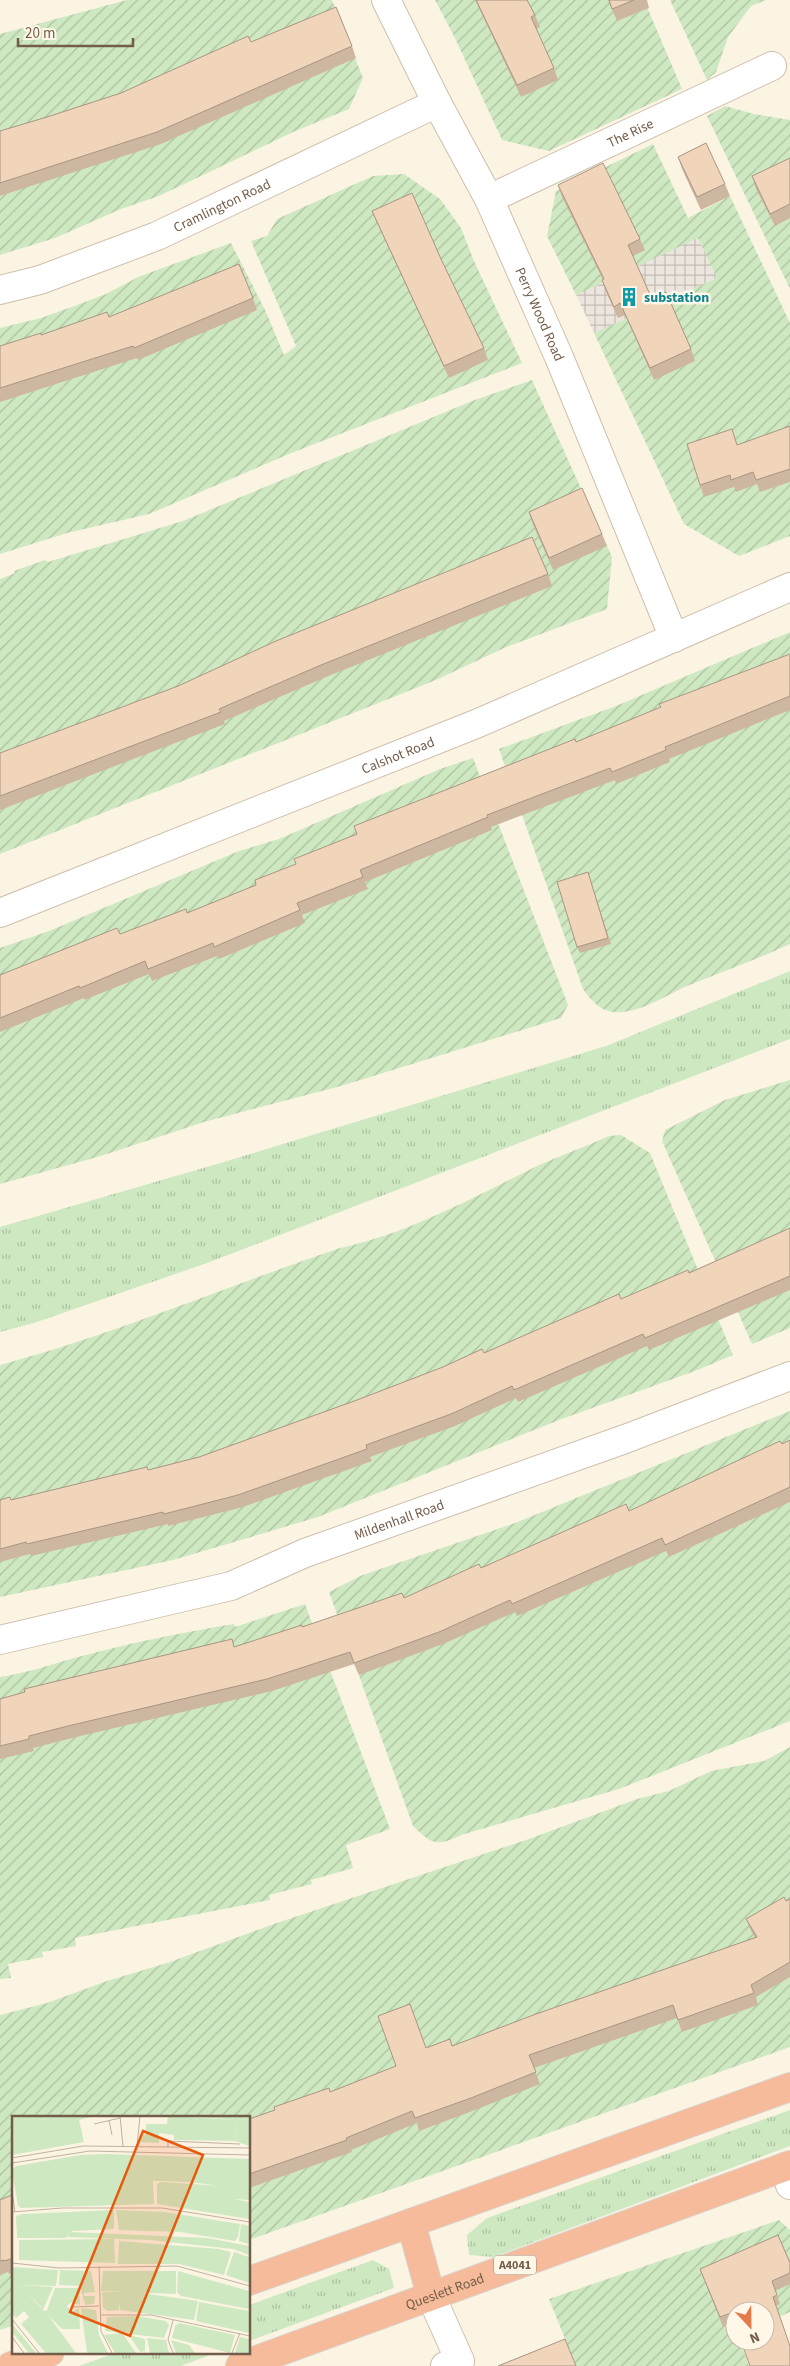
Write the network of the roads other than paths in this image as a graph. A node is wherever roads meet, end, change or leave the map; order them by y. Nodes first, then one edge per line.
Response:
1 (386, 0) edge
2 (772, 66) dead end
3 (437, 103) junction
4 (489, 199) junction
5 (0, 290) edge
6 (790, 587) edge
7 (674, 638) junction
8 (0, 913) edge
9 (790, 1376) edge
10 (0, 1640) edge
11 (790, 2087) edge
12 (788, 2172) edge
13 (411, 2222) junction
14 (250, 2281) edge
15 (431, 2296) junction
16 (44, 2354) edge
17 (11, 2366) edge
18 (240, 2366) edge
19 (445, 2366) edge

1 - 3 street, Perry Wood Road
2 - 4 street, The Rise
3 - 4 street, Perry Wood Road
3 - 5 street, Cramlington Road
4 - 7 street, Perry Wood Road
6 - 7 street, Calshot Road
7 - 8 street, Calshot Road
9 - 10 street, Mildenhall Road
11 - 13 highway
12 - 15 highway, Queslett Road / A4041
13 - 14 highway
13 - 15 highway
15 - 18 highway, Queslett Road / A4041
15 - 19 street
16 - 17 highway

